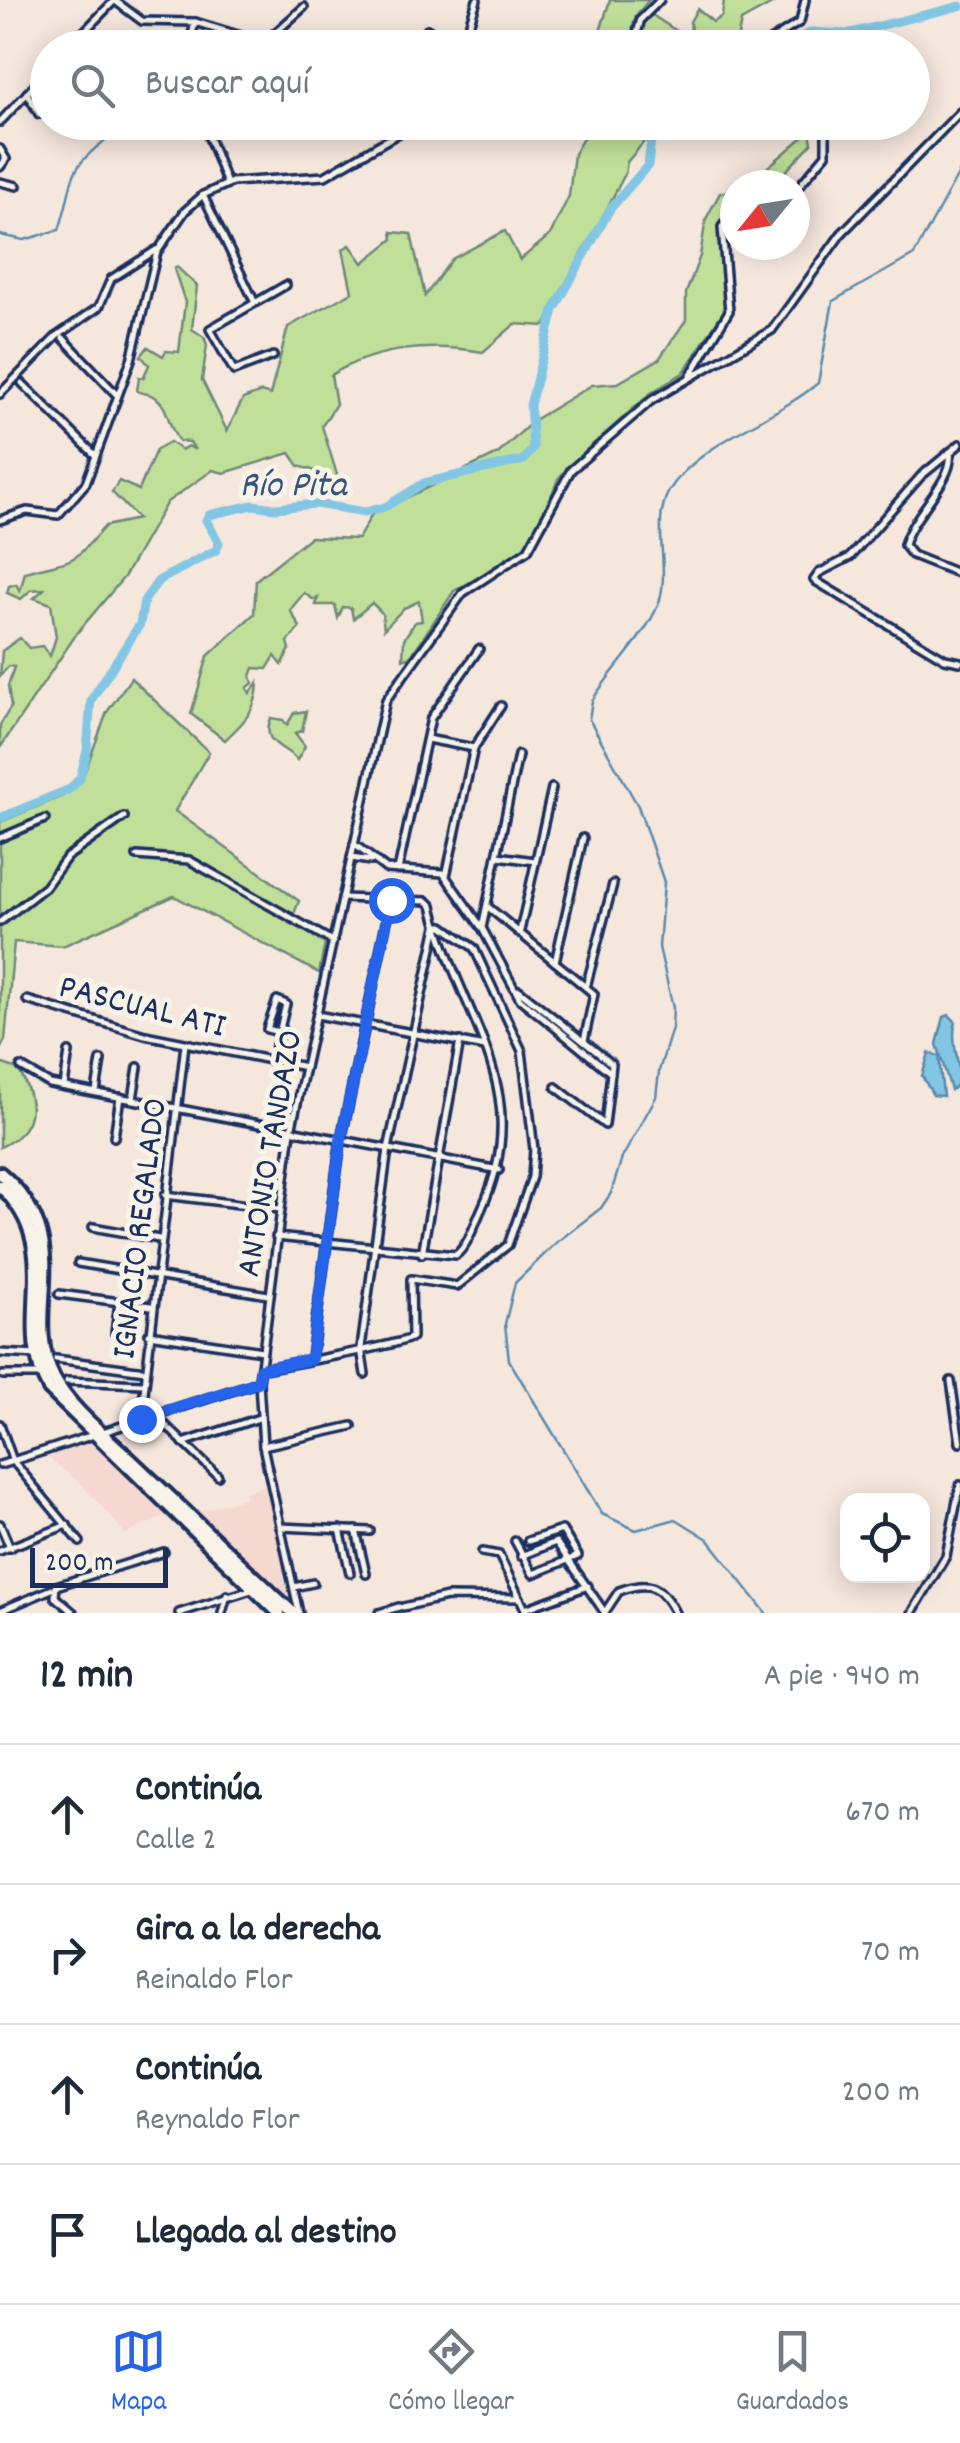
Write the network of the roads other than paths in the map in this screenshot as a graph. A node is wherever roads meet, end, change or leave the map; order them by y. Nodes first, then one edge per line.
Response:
1 (115, 0) edge
2 (478, 0) edge
3 (660, 0) edge
4 (805, 0) edge
5 (304, 7) dead end
6 (195, 22) junction
7 (86, 30) edge
8 (193, 30) edge
9 (220, 30) edge
10 (277, 30) edge
11 (466, 30) edge
12 (638, 30) edge
13 (787, 30) edge
14 (30, 90) edge
15 (27, 93) junction
16 (30, 98) edge
17 (960, 112) edge
18 (0, 122) edge
19 (210, 140) edge
20 (387, 140) edge
21 (826, 140) edge
22 (0, 150) edge
23 (0, 166) edge
24 (810, 173) edge
25 (0, 182) edge
26 (227, 184) junction
27 (17, 186) dead end
28 (203, 194) junction
29 (158, 248) junction
30 (724, 260) edge
31 (286, 284) dead end
32 (255, 302) junction
33 (63, 338) dead end
34 (273, 356) dead end
35 (690, 378) junction
36 (22, 384) dead end
37 (0, 394) edge
38 (117, 395) junction
39 (960, 444) edge
40 (950, 451) junction
41 (94, 454) junction
42 (0, 520) edge
43 (960, 574) edge
44 (479, 649) dead end
45 (960, 662) edge
46 (501, 706) dead end
47 (426, 738) junction
48 (474, 748) junction
49 (518, 755) dead end
50 (552, 788) dead end
51 (124, 817) dead end
52 (46, 819) dead end
53 (0, 838) edge
54 (583, 838) dead end
55 (354, 844) junction
56 (137, 856) dead end
57 (498, 856) junction
58 (351, 858) junction
59 (374, 861) junction
60 (535, 861) junction
61 (398, 870) junction
62 (446, 876) junction
63 (613, 884) dead end
64 (342, 898) junction
65 (391, 900) junction
66 (488, 907) junction
67 (0, 922) edge
68 (437, 926) junction
69 (482, 928) junction
70 (520, 931) junction
71 (332, 941) junction
72 (555, 962) junction
73 (586, 987) junction
74 (516, 989) junction
75 (27, 1000) dead end
76 (316, 1015) junction
77 (365, 1024) junction
78 (412, 1031) junction
79 (279, 1032) junction
80 (460, 1041) junction
81 (584, 1041) junction
82 (185, 1044) junction
83 (484, 1046) junction
84 (68, 1052) dead end
85 (101, 1060) dead end
86 (273, 1060) junction
87 (21, 1067) dead end
88 (305, 1067) junction
89 (138, 1068) dead end
90 (611, 1074) junction
91 (64, 1086) junction
92 (556, 1088) dead end
93 (96, 1092) junction
94 (120, 1097) junction
95 (133, 1099) junction
96 (177, 1107) junction
97 (291, 1130) junction
98 (114, 1137) dead end
99 (341, 1140) junction
100 (388, 1149) junction
101 (438, 1159) junction
102 (499, 1170) junction
103 (0, 1173) edge
104 (0, 1186) edge
105 (166, 1195) junction
106 (280, 1210) junction
107 (93, 1226) dead end
108 (276, 1237) junction
109 (160, 1239) junction
110 (326, 1241) junction
111 (374, 1246) junction
112 (422, 1254) junction
113 (78, 1263) dead end
114 (158, 1277) junction
115 (59, 1294) dead end
116 (268, 1295) junction
117 (119, 1302) junction
118 (151, 1306) junction
119 (115, 1333) dead end
120 (149, 1334) junction
121 (362, 1348) junction
122 (262, 1351) junction
123 (0, 1353) edge
124 (37, 1354) junction
125 (56, 1359) dead end
126 (311, 1359) junction
127 (261, 1369) junction
128 (145, 1370) junction
129 (42, 1374) junction
130 (365, 1374) dead end
131 (3, 1375) dead end
132 (67, 1382) dead end
133 (258, 1382) junction
134 (950, 1382) dead end
135 (143, 1384) junction
136 (154, 1414) junction
137 (259, 1418) junction
138 (141, 1419) junction
139 (0, 1424) edge
140 (352, 1426) dead end
141 (97, 1432) junction
142 (183, 1443) junction
143 (960, 1443) edge
144 (263, 1446) junction
145 (13, 1461) junction
146 (0, 1465) edge
147 (218, 1476) dead end
148 (960, 1485) edge
149 (0, 1524) edge
150 (67, 1525) junction
151 (280, 1527) junction
152 (340, 1529) junction
153 (356, 1530) junction
154 (370, 1530) dead end
155 (515, 1541) dead end
156 (528, 1541) dead end
157 (80, 1542) dead end
158 (10, 1548) junction
159 (0, 1550) edge
160 (164, 1552) dead end
161 (482, 1552) dead end
162 (521, 1556) junction
163 (570, 1560) junction
164 (350, 1573) dead end
165 (366, 1574) dead end
166 (313, 1583) dead end
167 (588, 1586) junction
168 (294, 1587) junction
169 (52, 1589) junction
170 (254, 1589) junction
171 (228, 1596) junction
172 (520, 1598) junction
173 (0, 1611) edge
174 (526, 1611) edge
175 (74, 1613) edge
176 (178, 1613) edge
177 (222, 1613) edge
178 (279, 1613) edge
179 (296, 1613) edge
180 (378, 1613) edge
181 (604, 1613) edge
182 (675, 1613) edge
183 (912, 1613) edge

1 - 6 street
1 - 7 street
2 - 11 street
3 - 12 street
4 - 13 street
5 - 10 street
6 - 8 street
6 - 9 street
14 - 15 street
15 - 16 street
15 - 18 street
17 - 35 street
19 - 26 street
20 - 26 street
21 - 24 street
22 - 23 street
25 - 27 street
26 - 28 street
28 - 29 street
28 - 32 street
29 - 37 street
29 - 38 street
30 - 35 street
31 - 32 street
32 - 34 street
33 - 38 street
35 - 55 street, ANTONIO TANDAZO
36 - 41 street
38 - 41 street
39 - 40 street
40 - 43 street
40 - 45 street
41 - 42 street
44 - 47 street
46 - 48 street
47 - 48 street
47 - 61 street
48 - 62 street
49 - 57 street
50 - 60 street
51 - 67 street
52 - 53 street
54 - 72 street
55 - 58 street, ANTONIO TANDAZO
55 - 59 street
56 - 71 street
57 - 60 street
57 - 66 street
58 - 59 street
58 - 64 street, ANTONIO TANDAZO
59 - 61 street
60 - 70 street
61 - 62 street
62 - 69 street
63 - 73 street
64 - 65 street
64 - 71 street, ANTONIO TANDAZO
65 - 68 street
65 - 77 street
66 - 69 street
66 - 70 street
68 - 78 street
68 - 83 street
68 - 121 street
69 - 74 street
70 - 72 street
71 - 76 street, ANTONIO TANDAZO
72 - 73 street
73 - 81 street
74 - 81 street
74 - 90 street
75 - 82 street, PASCUAL ATI
76 - 77 street
76 - 88 street, ANTONIO TANDAZO
77 - 78 street
77 - 99 street
78 - 80 street
78 - 100 street
79 - 79 street
79 - 86 street
80 - 83 street
80 - 101 street
81 - 90 street
82 - 86 street, PASCUAL ATI
82 - 96 street, IGNACIO REGALADO
83 - 102 street
84 - 91 street
85 - 93 street
86 - 88 street, PASCUAL ATI
87 - 91 street
88 - 97 street, ANTONIO TANDAZO
89 - 95 street
90 - 92 street
91 - 93 street
93 - 94 street
94 - 95 street
94 - 98 street
95 - 96 street
96 - 97 street
96 - 105 street, IGNACIO REGALADO
97 - 99 street
97 - 106 street, ANTONIO TANDAZO
99 - 100 street
99 - 110 street
100 - 101 street
100 - 111 street
101 - 102 street
101 - 112 street
102 - 112 street
103 - 141 highway
104 - 124 highway
105 - 106 street
105 - 109 street, IGNACIO REGALADO
106 - 108 street, ANTONIO TANDAZO
107 - 109 street
108 - 110 street
108 - 116 street, ANTONIO TANDAZO
109 - 114 street, IGNACIO REGALADO
110 - 111 street
110 - 126 street
111 - 112 street
111 - 121 street
113 - 114 street
114 - 116 street
114 - 118 street, IGNACIO REGALADO
115 - 117 street
116 - 122 street, ANTONIO TANDAZO
117 - 118 street
117 - 119 street
118 - 120 street, IGNACIO REGALADO
120 - 122 street
120 - 128 street, IGNACIO REGALADO
121 - 126 street
121 - 130 street
122 - 127 street, ANTONIO TANDAZO
123 - 124 street
124 - 129 highway
125 - 128 street
126 - 127 street
127 - 133 street, ANTONIO TANDAZO
128 - 135 street, IGNACIO REGALADO
129 - 131 street
129 - 141 highway
132 - 135 street
133 - 136 street
133 - 137 street, ANTONIO TANDAZO
134 - 143 street
135 - 138 street, IGNACIO REGALADO
136 - 138 street
136 - 142 street
137 - 142 street
137 - 144 street, ANTONIO TANDAZO
138 - 141 street
139 - 145 street
140 - 144 street
141 - 145 street
141 - 170 highway
141 - 179 highway
142 - 147 street
144 - 151 street, ANTONIO TANDAZO
145 - 146 street
145 - 150 street
148 - 183 street
149 - 158 street
150 - 157 street
150 - 158 street
151 - 152 street
151 - 168 street, ANTONIO TANDAZO
152 - 153 street
152 - 164 street
153 - 154 street
153 - 165 street
155 - 162 street
156 - 163 street
158 - 159 street
160 - 169 street
161 - 172 street
162 - 163 street
162 - 163 street
163 - 167 street
166 - 168 street
167 - 174 street
167 - 181 street
168 - 179 street, ANTONIO TANDAZO
169 - 173 street
169 - 175 street
170 - 171 street
170 - 178 highway
171 - 176 street
171 - 177 street
172 - 174 street
172 - 180 street
181 - 182 street

